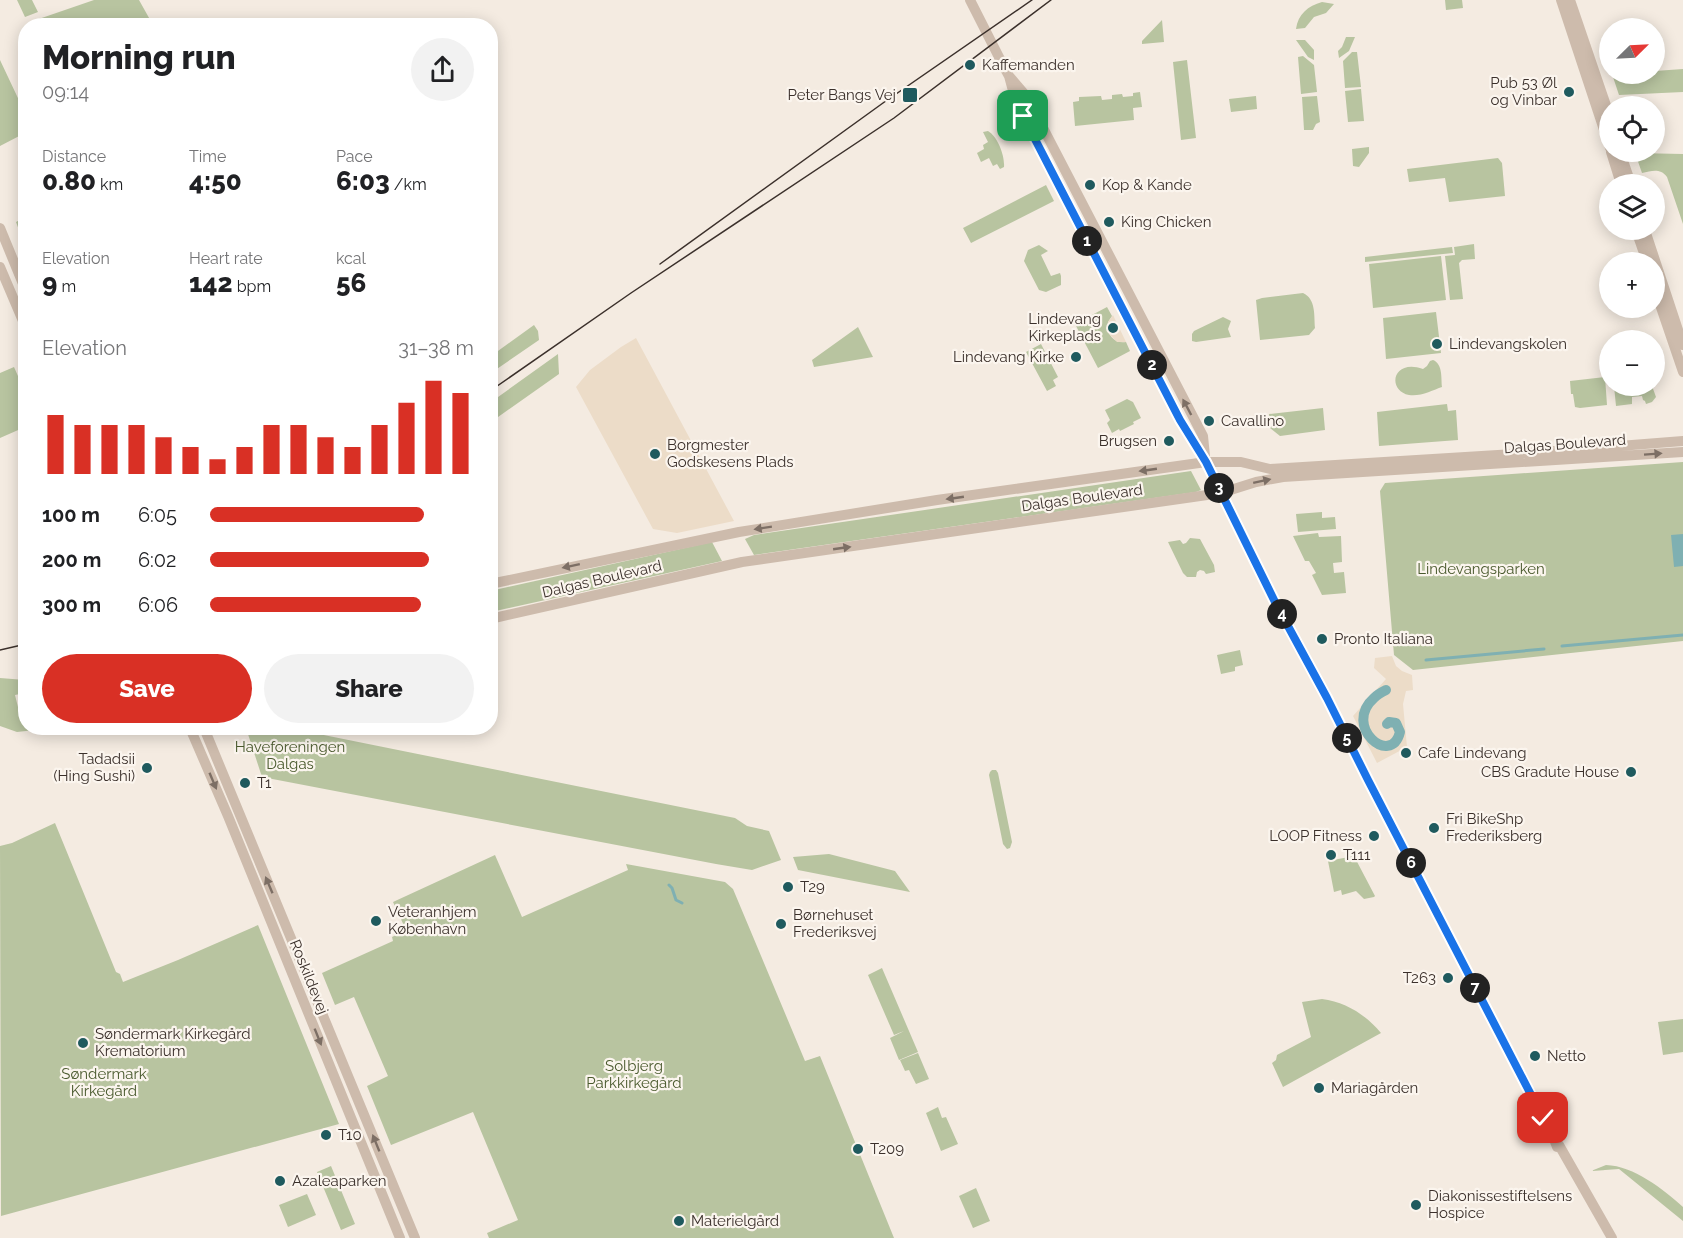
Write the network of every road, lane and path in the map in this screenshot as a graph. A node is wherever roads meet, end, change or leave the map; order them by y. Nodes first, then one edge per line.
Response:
1 (970, 0) edge
2 (1561, 0) edge
3 (1570, 0) edge
4 (1009, 76) junction
5 (1603, 96) edge
6 (1599, 116) edge
7 (1077, 195) junction
8 (1067, 200) junction
9 (0, 228) edge
10 (1649, 240) edge
11 (0, 267) edge
12 (18, 272) edge
13 (1121, 293) junction
14 (18, 309) edge
15 (1665, 318) edge
16 (1683, 345) edge
17 (1156, 347) junction
18 (1145, 352) junction
19 (1683, 372) edge
20 (1683, 441) edge
21 (1683, 452) edge
22 (1531, 457) junction
23 (1206, 462) junction
24 (1221, 493) junction
25 (498, 582) edge
26 (498, 617) edge
27 (192, 735) edge
28 (207, 735) edge
29 (400, 1238) edge
30 (415, 1238) edge
31 (1612, 1238) edge

1 - 4 street
2 - 6 street
3 - 5 street
4 - 7 street
4 - 8 street
7 - 8 street
7 - 13 street
8 - 13 street
9 - 12 street
10 - 16 street
11 - 14 street
13 - 17 street
13 - 18 street
15 - 19 street
17 - 18 street
23 -> 17 street
18 - 23 street
20 - 22 street, Dalgas Boulevard
22 -> 21 street, Dalgas Boulevard
22 - 23 street, Dalgas Boulevard
24 -> 22 street, Dalgas Boulevard
23 - 24 street
23 -> 25 street, Dalgas Boulevard
26 -> 24 street, Dalgas Boulevard
24 - 31 street
27 -> 29 street, Roskildevej
30 -> 28 street, Roskildevej

